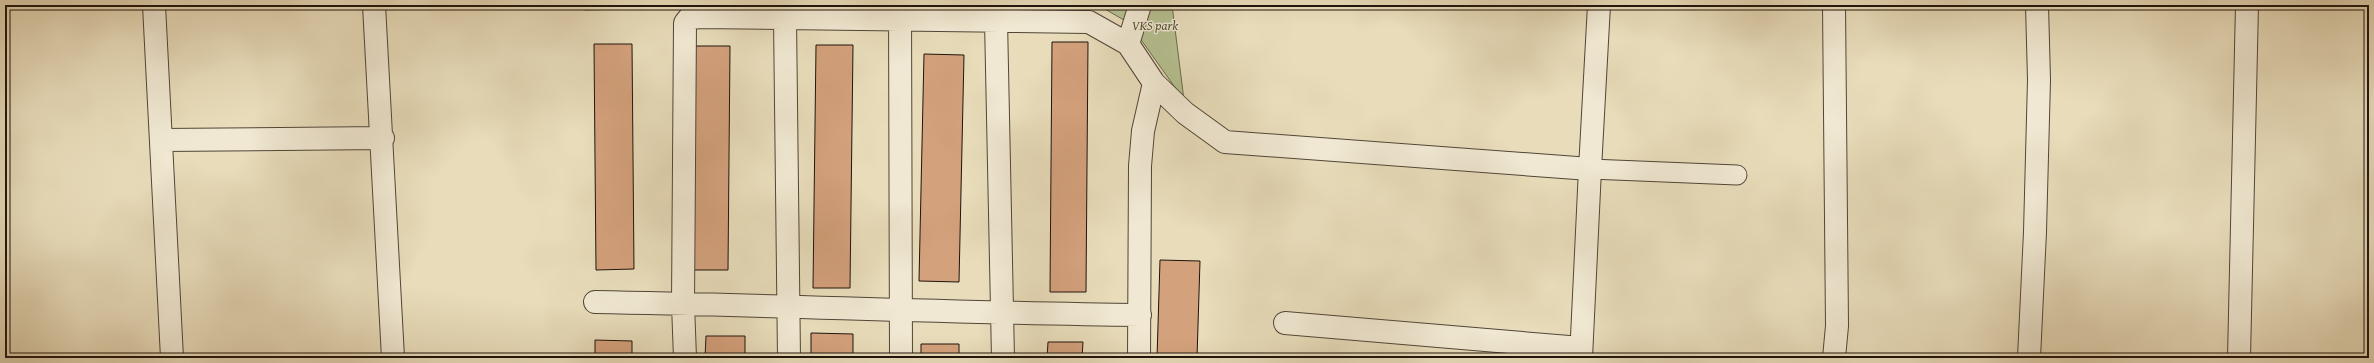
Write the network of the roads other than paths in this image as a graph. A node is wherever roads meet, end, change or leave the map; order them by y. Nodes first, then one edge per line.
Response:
1 (154, 5) edge
2 (374, 5) edge
3 (1140, 5) edge
4 (1599, 5) edge
5 (1834, 5) edge
6 (2037, 5) edge
7 (2247, 5) edge
8 (900, 12) edge
9 (785, 18) junction
10 (996, 20) junction
11 (1128, 44) junction
12 (1154, 84) junction
13 (383, 138) junction
14 (162, 140) junction
15 (1590, 170) junction
16 (1737, 175) dead end
17 (595, 302) dead end
18 (683, 304) junction
19 (788, 305) junction
20 (900, 311) junction
21 (1002, 314) junction
22 (1140, 315) junction
23 (1285, 323) dead end
24 (1581, 353) edge
25 (172, 358) edge
26 (393, 358) edge
27 (685, 358) edge
28 (789, 358) edge
29 (901, 358) edge
30 (1002, 358) edge
31 (1139, 358) edge
32 (1834, 358) edge
33 (2029, 358) edge
34 (2239, 358) edge

1 - 14 street
2 - 13 street
3 - 11 street
4 - 15 street
5 - 32 street
6 - 33 street
7 - 34 street
8 - 9 street
8 - 10 street
8 - 20 street
9 - 18 street
9 - 19 street
10 - 11 street
10 - 21 street
11 - 12 street
12 - 15 street
12 - 22 street
13 - 14 street
13 - 26 street
14 - 25 street
15 - 16 lane
15 - 24 street
17 - 18 street
18 - 19 street
18 - 27 street
19 - 20 street
19 - 28 street
20 - 21 street
20 - 29 street
21 - 22 street
21 - 30 street
22 - 31 street
23 - 24 street

